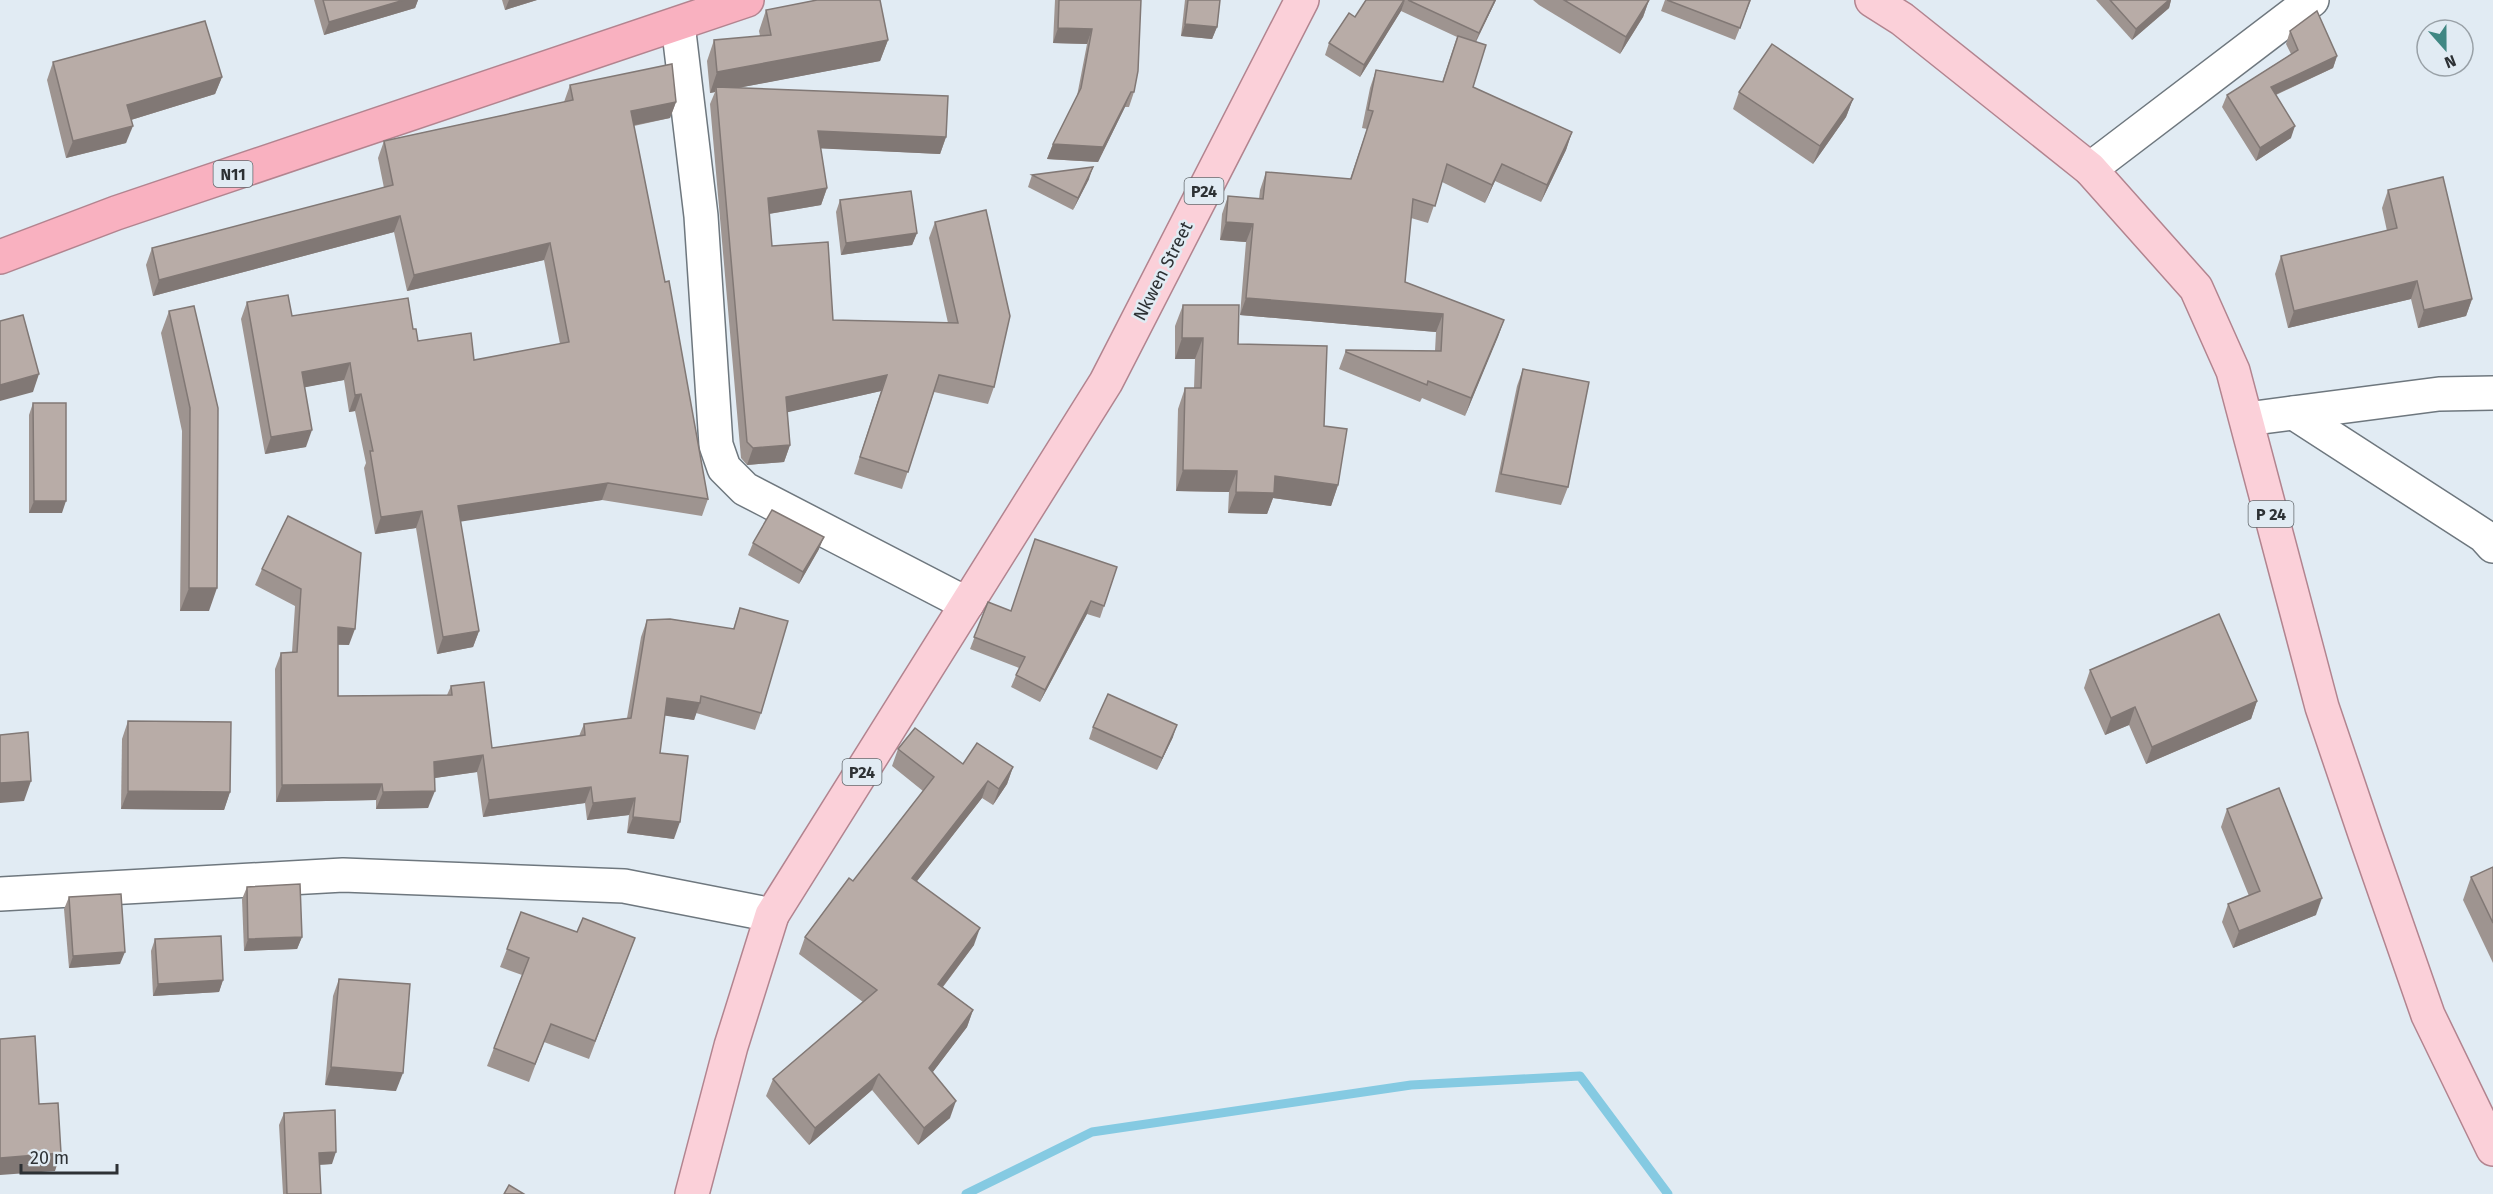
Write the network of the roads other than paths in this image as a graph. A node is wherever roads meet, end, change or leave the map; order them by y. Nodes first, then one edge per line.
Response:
1 (747, 0) edge
2 (1302, 0) edge
3 (1872, 0) edge
4 (2312, 0) edge
5 (678, 24) junction
6 (2090, 168) junction
7 (0, 257) edge
8 (2493, 393) edge
9 (2294, 413) junction
10 (2247, 419) junction
11 (2493, 546) edge
12 (967, 604) junction
13 (0, 894) edge
14 (772, 915) junction
15 (2493, 1149) edge
16 (692, 1194) edge

1 - 5 highway, N11
2 - 12 main road, Nkwen Street / P24
3 - 6 main road, P 24
4 - 6 street
5 - 7 highway, N11
5 - 12 street
6 - 10 main road, P 24
8 - 9 street
9 - 10 street
9 - 11 street
10 - 15 main road, P 24
12 - 14 main road, P24
13 - 14 street
14 - 16 main road, P24

